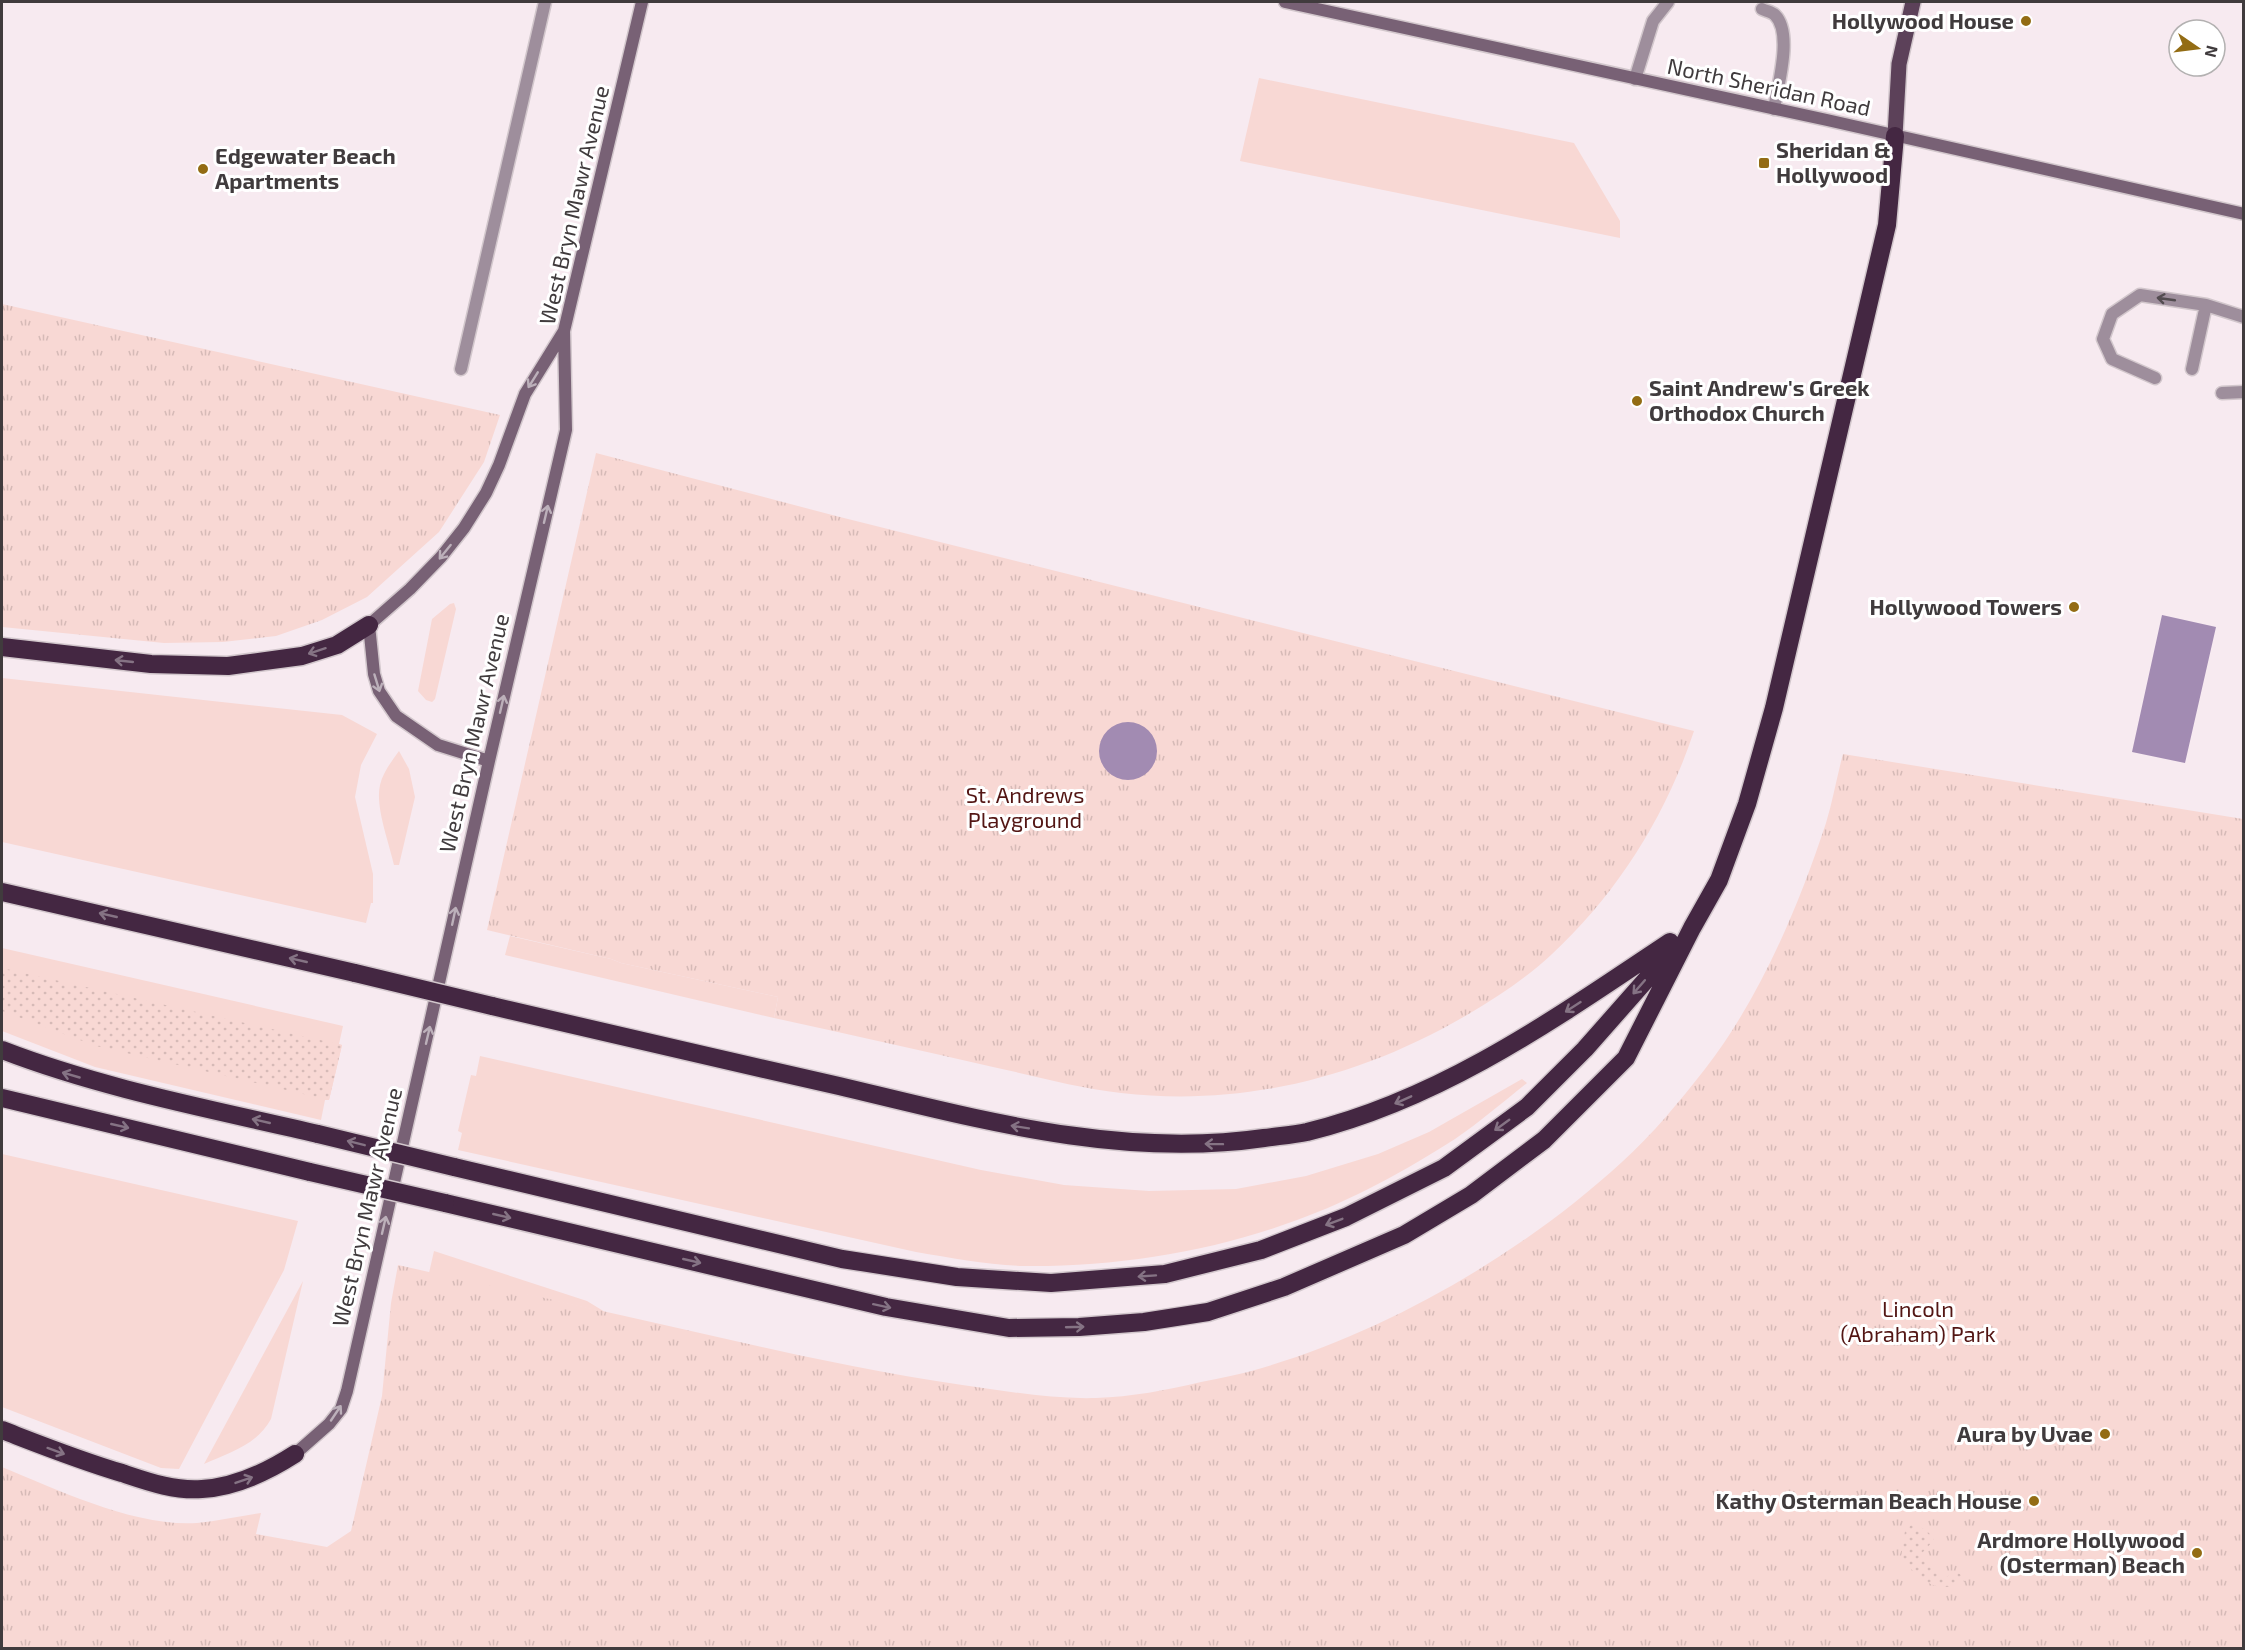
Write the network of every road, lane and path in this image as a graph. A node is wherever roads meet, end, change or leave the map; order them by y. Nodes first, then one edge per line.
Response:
1 (545, 2) edge
2 (642, 2) edge
3 (1285, 2) edge
4 (1668, 2) edge
5 (1913, 2) edge
6 (1762, 9) dead end
7 (1635, 79) junction
8 (1774, 109) junction
9 (1895, 136) junction
10 (2244, 214) edge
11 (2206, 305) junction
12 (2244, 317) edge
13 (564, 331) junction
14 (461, 369) dead end
15 (2192, 369) dead end
16 (2155, 378) dead end
17 (2244, 392) edge
18 (2222, 393) dead end
19 (369, 625) junction
20 (2, 647) edge
21 (489, 761) junction
22 (2, 892) edge
23 (1692, 928) junction
24 (2, 1050) edge
25 (2, 1098) edge
26 (2, 1430) edge
27 (295, 1454) joint

1 - 14 street
2 - 13 main road, West Bryn Mawr Avenue
3 - 7 main road, North Sheridan Road
4 - 7 street
5 - 9 main road
6 - 8 street
7 - 8 main road, North Sheridan Road
8 - 9 main road, North Sheridan Road
9 - 10 main road, North Sheridan Road
9 - 23 highway
11 - 12 street
11 - 15 street
11 -> 16 street
13 -> 19 main road
21 -> 13 main road, West Bryn Mawr Avenue
17 - 18 street
19 -> 20 highway
19 -> 21 main road
27 -> 21 main road, West Bryn Mawr Avenue
23 -> 22 highway, bridge
23 -> 24 highway, bridge
25 -> 23 highway, bridge
26 -> 27 highway

